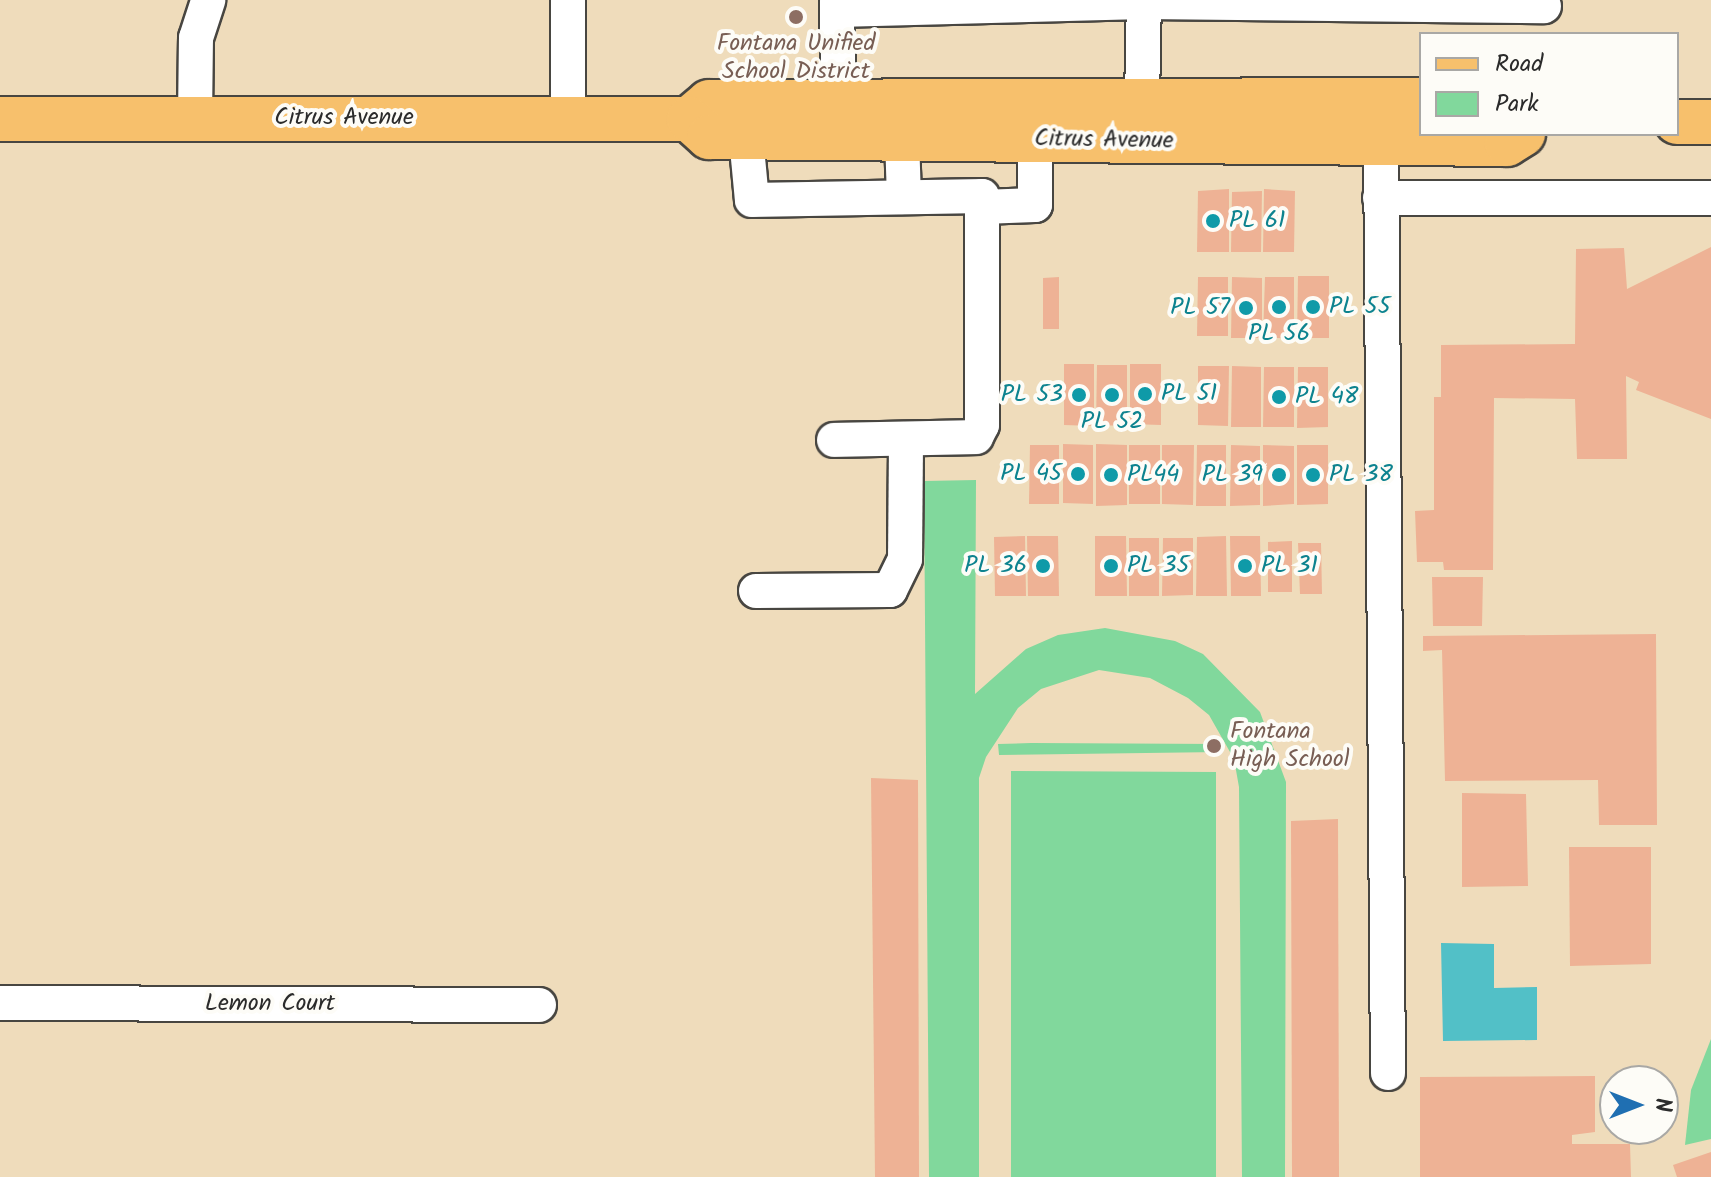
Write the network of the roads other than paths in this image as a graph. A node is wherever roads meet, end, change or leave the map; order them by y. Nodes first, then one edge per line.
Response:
1 (568, 0) edge
2 (1144, 1) edge
3 (837, 5) edge
4 (204, 10) edge
5 (1544, 13) edge
6 (1419, 100) edge
7 (838, 101) junction
8 (1142, 101) junction
9 (195, 118) junction
10 (0, 119) edge
11 (568, 119) junction
12 (689, 119) junction
13 (1679, 122) edge
14 (1711, 122) edge
15 (1520, 136) edge
16 (746, 137) junction
17 (902, 138) junction
18 (1035, 139) junction
19 (1381, 143) junction
20 (904, 197) junction
21 (1380, 198) junction
22 (1711, 198) edge
23 (982, 207) junction
24 (906, 439) junction
25 (834, 440) dead end
26 (756, 591) dead end
27 (0, 1003) edge
28 (539, 1005) dead end
29 (1388, 1073) dead end

1 - 11 street
2 - 3 street
2 - 5 street
2 - 8 street
3 - 7 street
4 - 9 street
6 - 8 main road, Citrus Avenue
7 - 8 main road, Citrus Avenue
7 - 12 main road, Citrus Avenue
9 - 10 main road, Citrus Avenue
9 - 11 main road, Citrus Avenue
11 - 12 main road, Citrus Avenue
12 - 16 main road, Citrus Avenue
13 - 14 main road
15 - 19 main road, Citrus Avenue
16 - 17 main road, Citrus Avenue
16 - 20 street
17 - 18 main road, Citrus Avenue
17 - 20 street
18 - 19 main road, Citrus Avenue
18 - 23 street
19 - 21 street
20 - 23 street
21 - 22 street
21 - 29 street
23 - 24 street
24 - 25 street
24 - 26 street
27 - 28 street, Lemon Court

